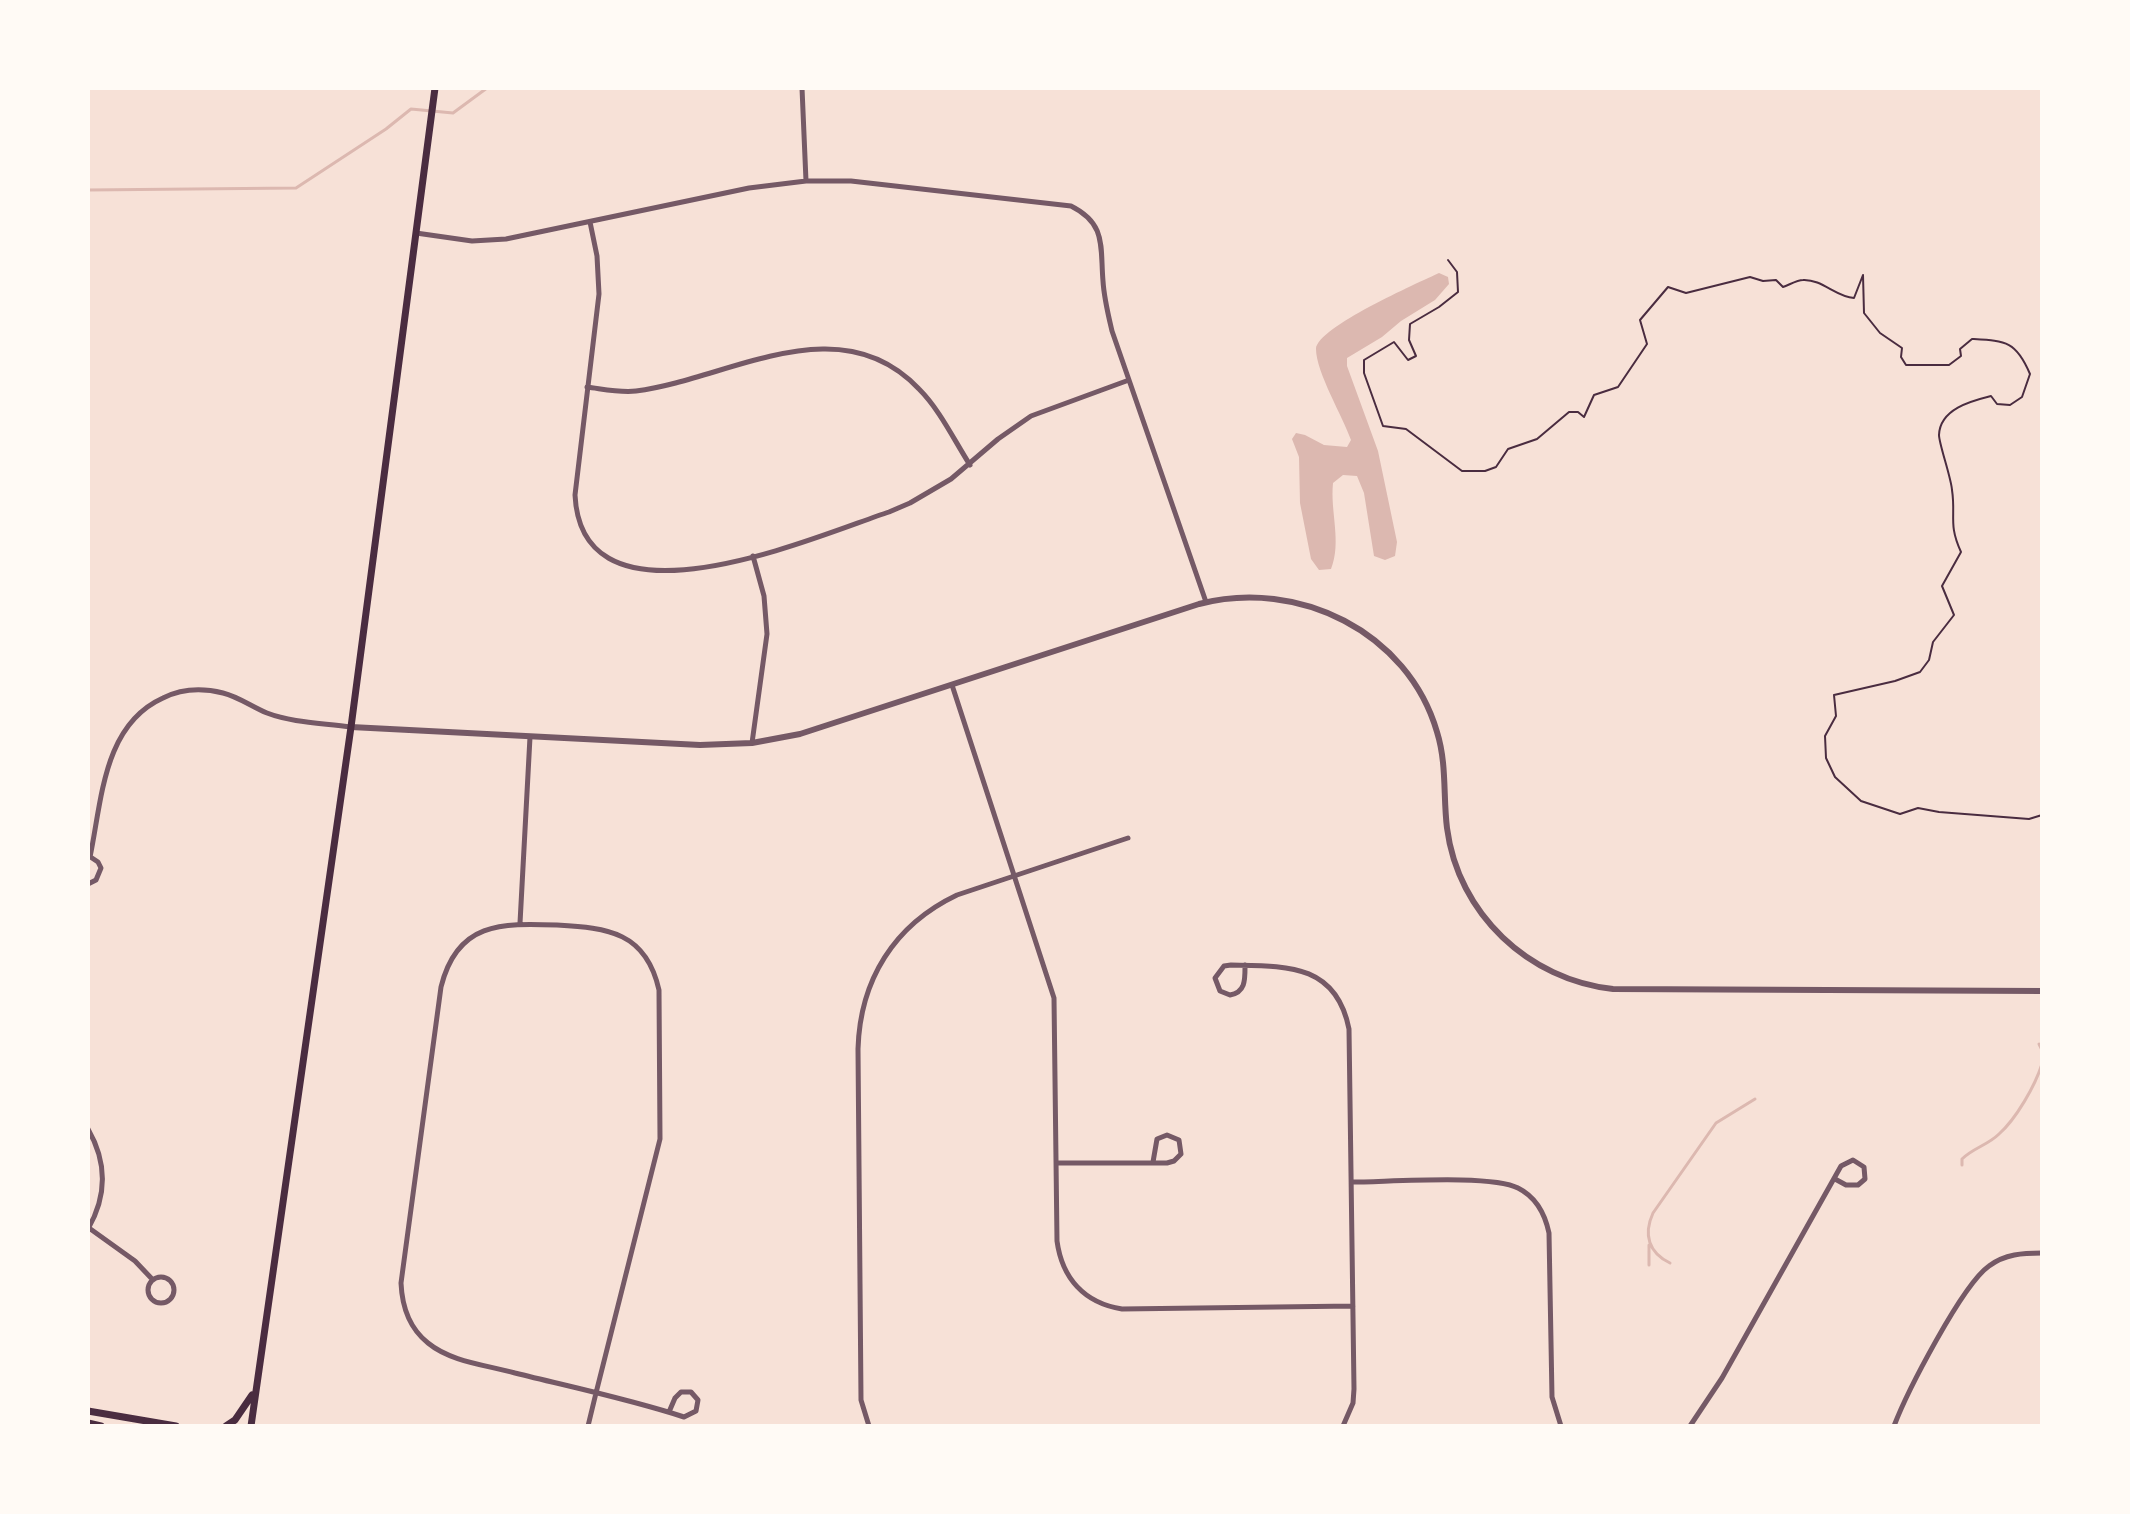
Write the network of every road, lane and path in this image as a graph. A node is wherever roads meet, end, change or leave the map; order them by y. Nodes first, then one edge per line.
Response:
1 (435, 88) edge
2 (802, 88) edge
3 (806, 181) junction
4 (590, 222) junction
5 (416, 233) junction
6 (1448, 260) dead end
7 (1129, 380) junction
8 (587, 387) junction
9 (970, 465) junction
10 (753, 556) junction
11 (1206, 602) junction
12 (952, 685) junction
13 (351, 727) junction
14 (530, 737) junction
15 (752, 743) junction
16 (2042, 815) edge
17 (1128, 838) dead end
18 (89, 856) edge
19 (1014, 876) junction
20 (88, 884) edge
21 (520, 924) junction
22 (1245, 965) junction
23 (2042, 991) edge
24 (88, 1129) edge
25 (1153, 1162) junction
26 (1057, 1163) junction
27 (1835, 1179) junction
28 (1352, 1182) junction
29 (89, 1229) edge
30 (2042, 1253) edge
31 (153, 1280) junction
32 (1353, 1306) junction
33 (256, 1389) junction
34 (596, 1393) junction
35 (88, 1411) edge
36 (669, 1412) junction
37 (88, 1423) edge
38 (101, 1426) edge
39 (176, 1426) edge
40 (226, 1426) edge
41 (251, 1426) edge
42 (588, 1426) edge
43 (869, 1426) edge
44 (1343, 1426) edge
45 (1561, 1426) edge
46 (1690, 1426) edge
47 (1894, 1426) edge

1 - 5 main road
2 - 3 street
3 - 4 street
3 - 7 street
4 - 5 street
4 - 8 street
5 - 13 main road
6 - 16 path
7 - 9 street
7 - 11 street
8 - 9 street
8 - 10 street
9 - 10 street
10 - 15 street
11 - 12 street
11 - 23 street
12 - 15 street
12 - 19 street
13 - 14 street
13 - 18 street
13 - 33 main road
14 - 15 street
14 - 21 street
17 - 19 street
18 - 20 street
19 - 26 street
19 - 43 street
21 - 34 street
21 - 34 street
22 - 22 street
22 - 28 street
24 - 29 street
25 - 25 street
25 - 26 street
26 - 32 street
27 - 27 street
27 - 46 street
28 - 32 street
28 - 45 street
29 - 31 street
30 - 47 street
31 - 31 street
32 - 44 street
33 - 40 main road
33 - 41 main road
34 - 36 street
34 - 42 street
35 - 39 main road
36 - 36 street
37 - 38 main road

